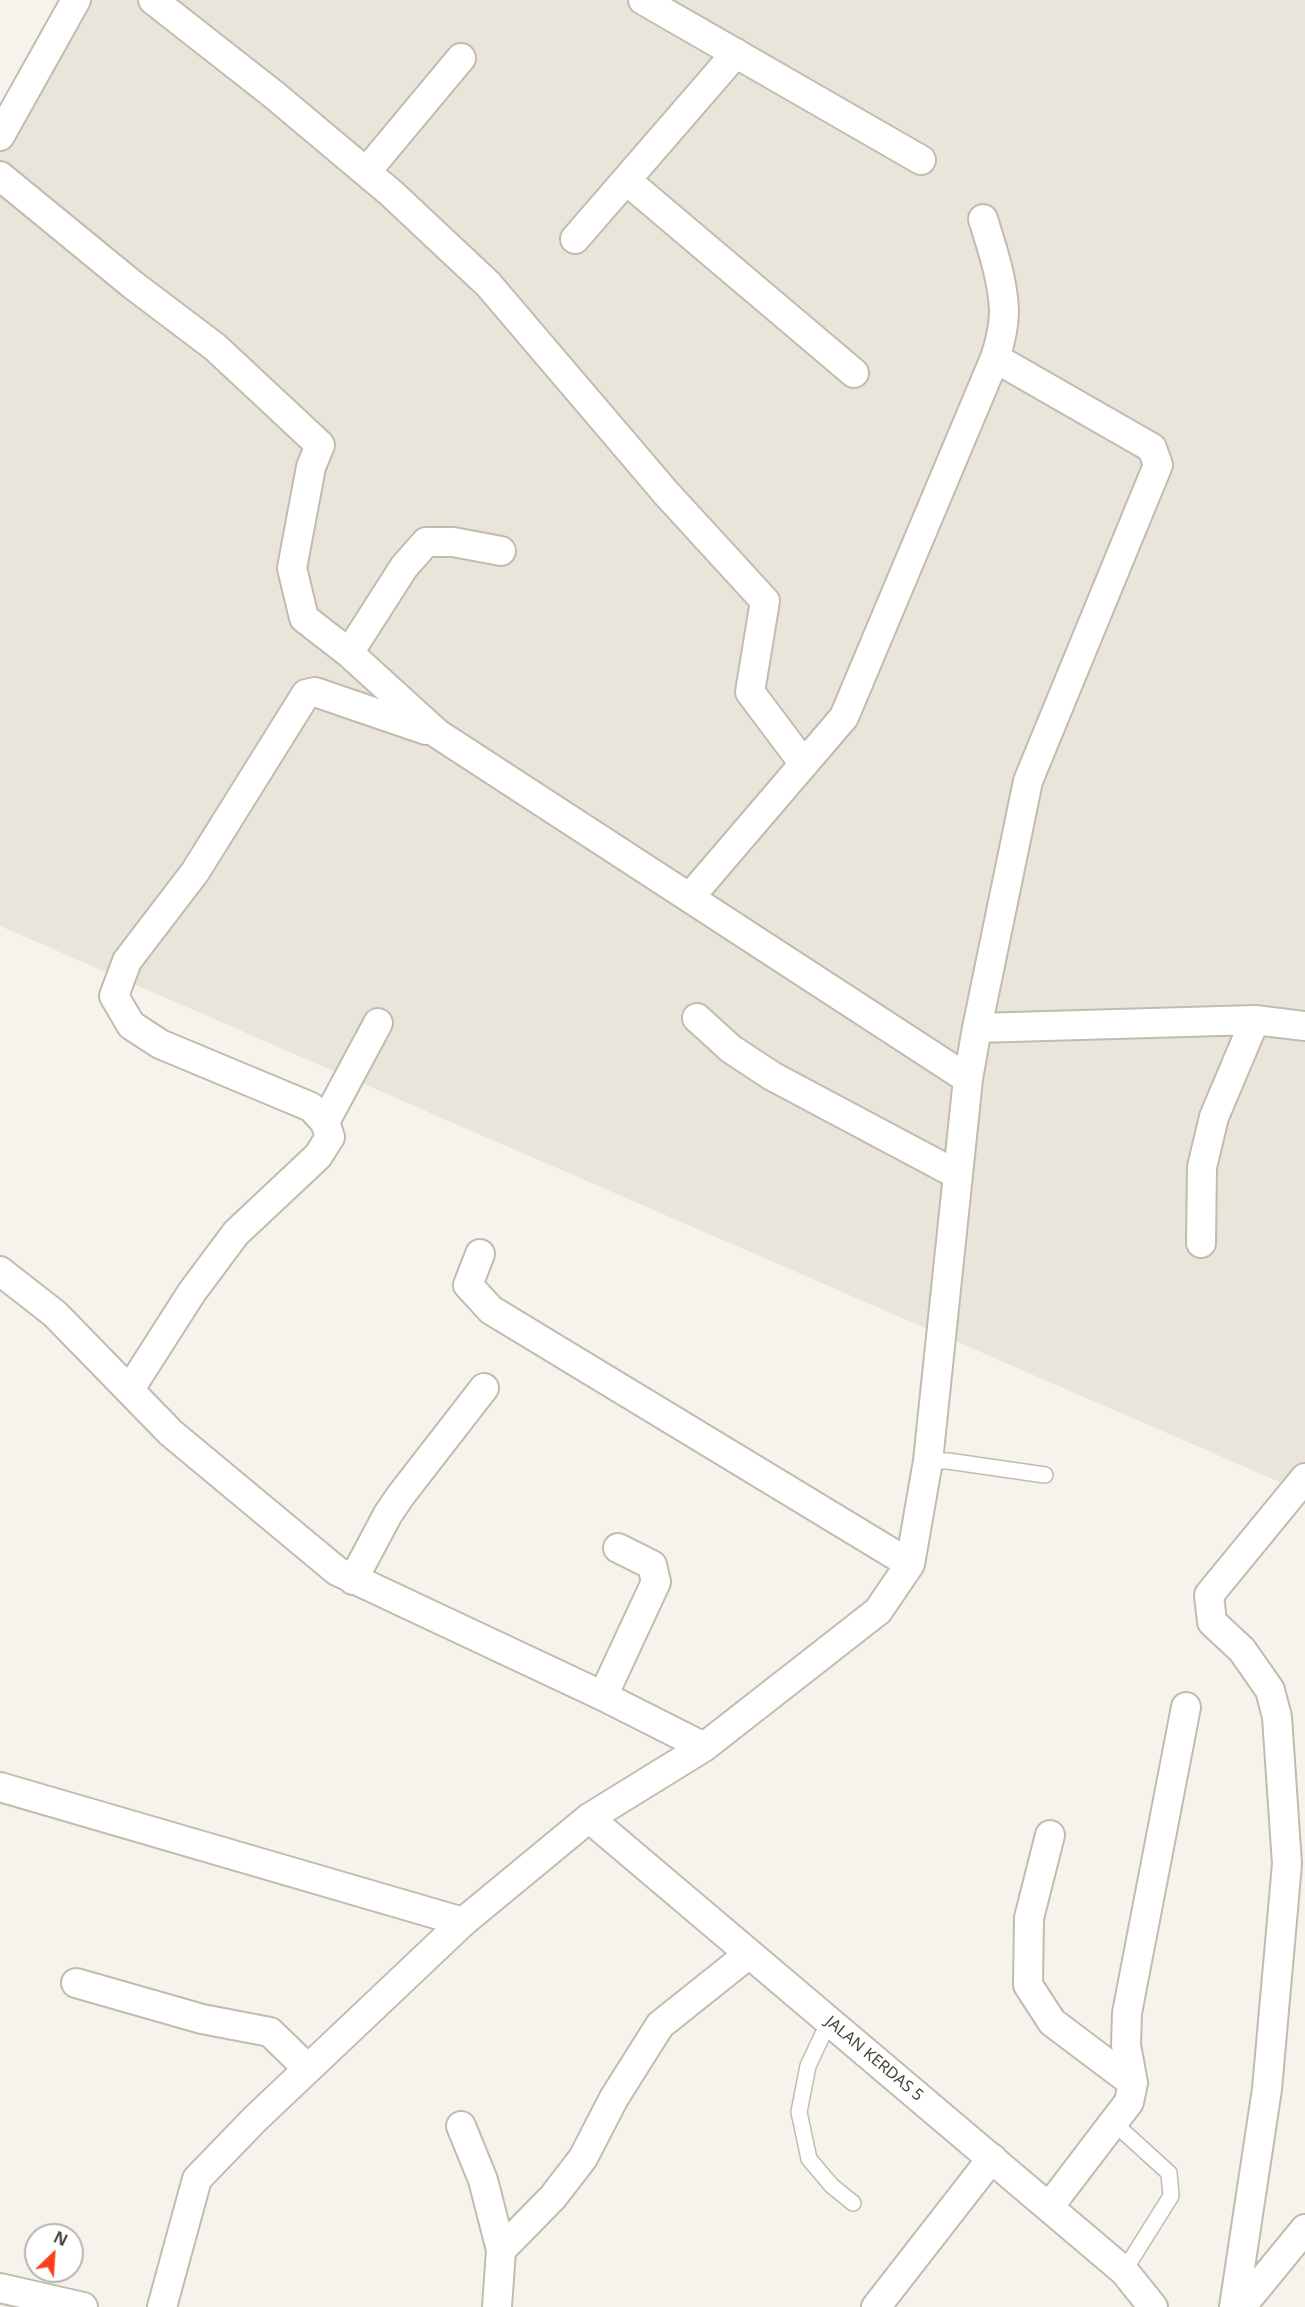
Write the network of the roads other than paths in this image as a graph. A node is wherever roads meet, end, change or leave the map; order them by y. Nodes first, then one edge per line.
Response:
1 (76, 0) edge
2 (153, 0) edge
3 (643, 0) edge
4 (736, 53) junction
5 (461, 58) dead end
6 (0, 136) edge
7 (921, 160) dead end
8 (366, 172) junction
9 (0, 176) edge
10 (626, 180) junction
11 (983, 219) dead end
12 (575, 239) dead end
13 (995, 358) junction
14 (854, 373) dead end
15 (501, 551) dead end
16 (349, 653) junction
17 (438, 734) junction
18 (804, 764) junction
19 (690, 897) junction
20 (697, 1018) dead end
21 (1256, 1020) junction
22 (378, 1023) dead end
23 (1305, 1026) edge
24 (977, 1028) junction
25 (968, 1079) junction
26 (326, 1122) junction
27 (958, 1175) junction
28 (1201, 1243) dead end
29 (480, 1254) dead end
30 (0, 1271) edge
31 (484, 1388) dead end
32 (129, 1389) junction
33 (928, 1461) junction
34 (1045, 1474) dead end
35 (1305, 1478) edge
36 (618, 1548) dead end
37 (910, 1564) junction
38 (353, 1580) junction
39 (603, 1696) junction
40 (1186, 1707) dead end
41 (704, 1747) junction
42 (0, 1786) edge
43 (589, 1818) junction
44 (1050, 1835) dead end
45 (1305, 1842) edge
46 (1287, 1864) junction
47 (463, 1922) junction
48 (749, 1954) junction
49 (76, 1983) dead end
50 (829, 2021) junction
51 (308, 2068) junction
52 (1133, 2083) junction
53 (1114, 2123) junction
54 (461, 2126) dead end
55 (992, 2158) junction
56 (853, 2203) dead end
57 (1050, 2207) junction
58 (1305, 2229) edge
59 (501, 2250) junction
60 (1124, 2271) junction
61 (0, 2288) edge
62 (83, 2307) edge
63 (162, 2307) edge
64 (497, 2307) edge
65 (876, 2307) edge
66 (1153, 2307) edge
67 (1234, 2307) edge
68 (1241, 2307) edge

1 - 6 street
2 - 8 street
3 - 4 street
4 - 7 street
4 - 10 street
5 - 8 street
8 - 18 street
9 - 16 street
10 - 12 street
10 - 14 street
11 - 13 street
13 - 18 street
13 - 24 street
15 - 16 street
16 - 17 street
17 - 19 street
17 - 26 street
18 - 19 street
19 - 25 street
20 - 27 street
21 - 23 street
21 - 24 street
21 - 28 street
22 - 26 street
24 - 25 street
25 - 27 street
26 - 32 street
27 - 33 street
29 - 37 street
30 - 32 street
31 - 38 street
32 - 38 street
33 - 34 lane
33 - 37 street
35 - 46 street
36 - 39 street
37 - 41 street
38 - 39 street
39 - 41 street
40 - 52 street
41 - 43 street
42 - 47 street
43 - 47 street
43 - 48 street, JALAN KERDAS 5
44 - 52 street
45 - 46 street
46 - 67 street
47 - 51 street
48 - 50 street, JALAN KERDAS 5
48 - 59 street
49 - 51 street
50 - 55 street, JALAN KERDAS 5
50 - 56 lane
51 - 63 street
52 - 53 street
53 - 57 street
53 - 60 lane
54 - 59 street
55 - 57 street, JALAN KERDAS 5
55 - 65 street
57 - 60 street, JALAN KERDAS 5
58 - 68 street
59 - 64 street
60 - 66 street, JALAN KERDAS 5
61 - 62 street

